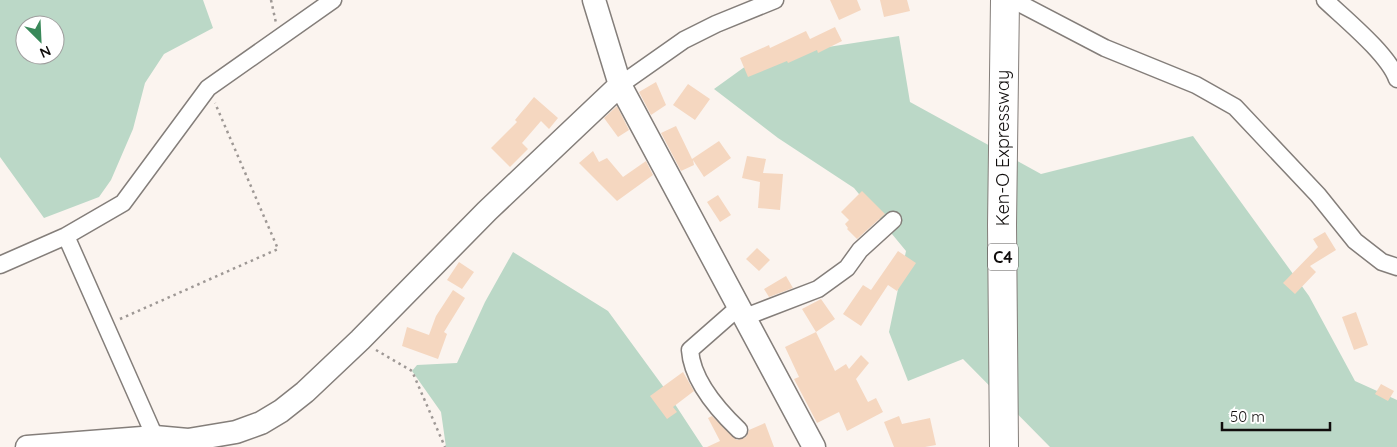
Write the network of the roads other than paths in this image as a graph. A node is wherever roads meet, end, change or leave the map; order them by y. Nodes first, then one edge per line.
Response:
1 (333, 0) edge
2 (594, 0) edge
3 (775, 0) edge
4 (1005, 0) edge
5 (1013, 0) edge
6 (1325, 0) edge
7 (1397, 79) edge
8 (620, 85) junction
9 (894, 220) dead end
10 (66, 236) junction
11 (0, 265) edge
12 (1397, 267) edge
13 (742, 312) junction
14 (739, 430) dead end
15 (155, 437) junction
16 (188, 443) edge
17 (27, 447) edge
18 (814, 447) edge
19 (1004, 447) edge

1 - 10 street
2 - 8 street
3 - 8 street
4 - 19 highway, Ken-O Expressway / C4
5 - 12 street
6 - 7 street
8 - 13 street
8 - 16 street
9 - 13 street
10 - 11 street
10 - 15 street
13 - 14 street
13 - 18 street
15 - 16 street
15 - 17 street

